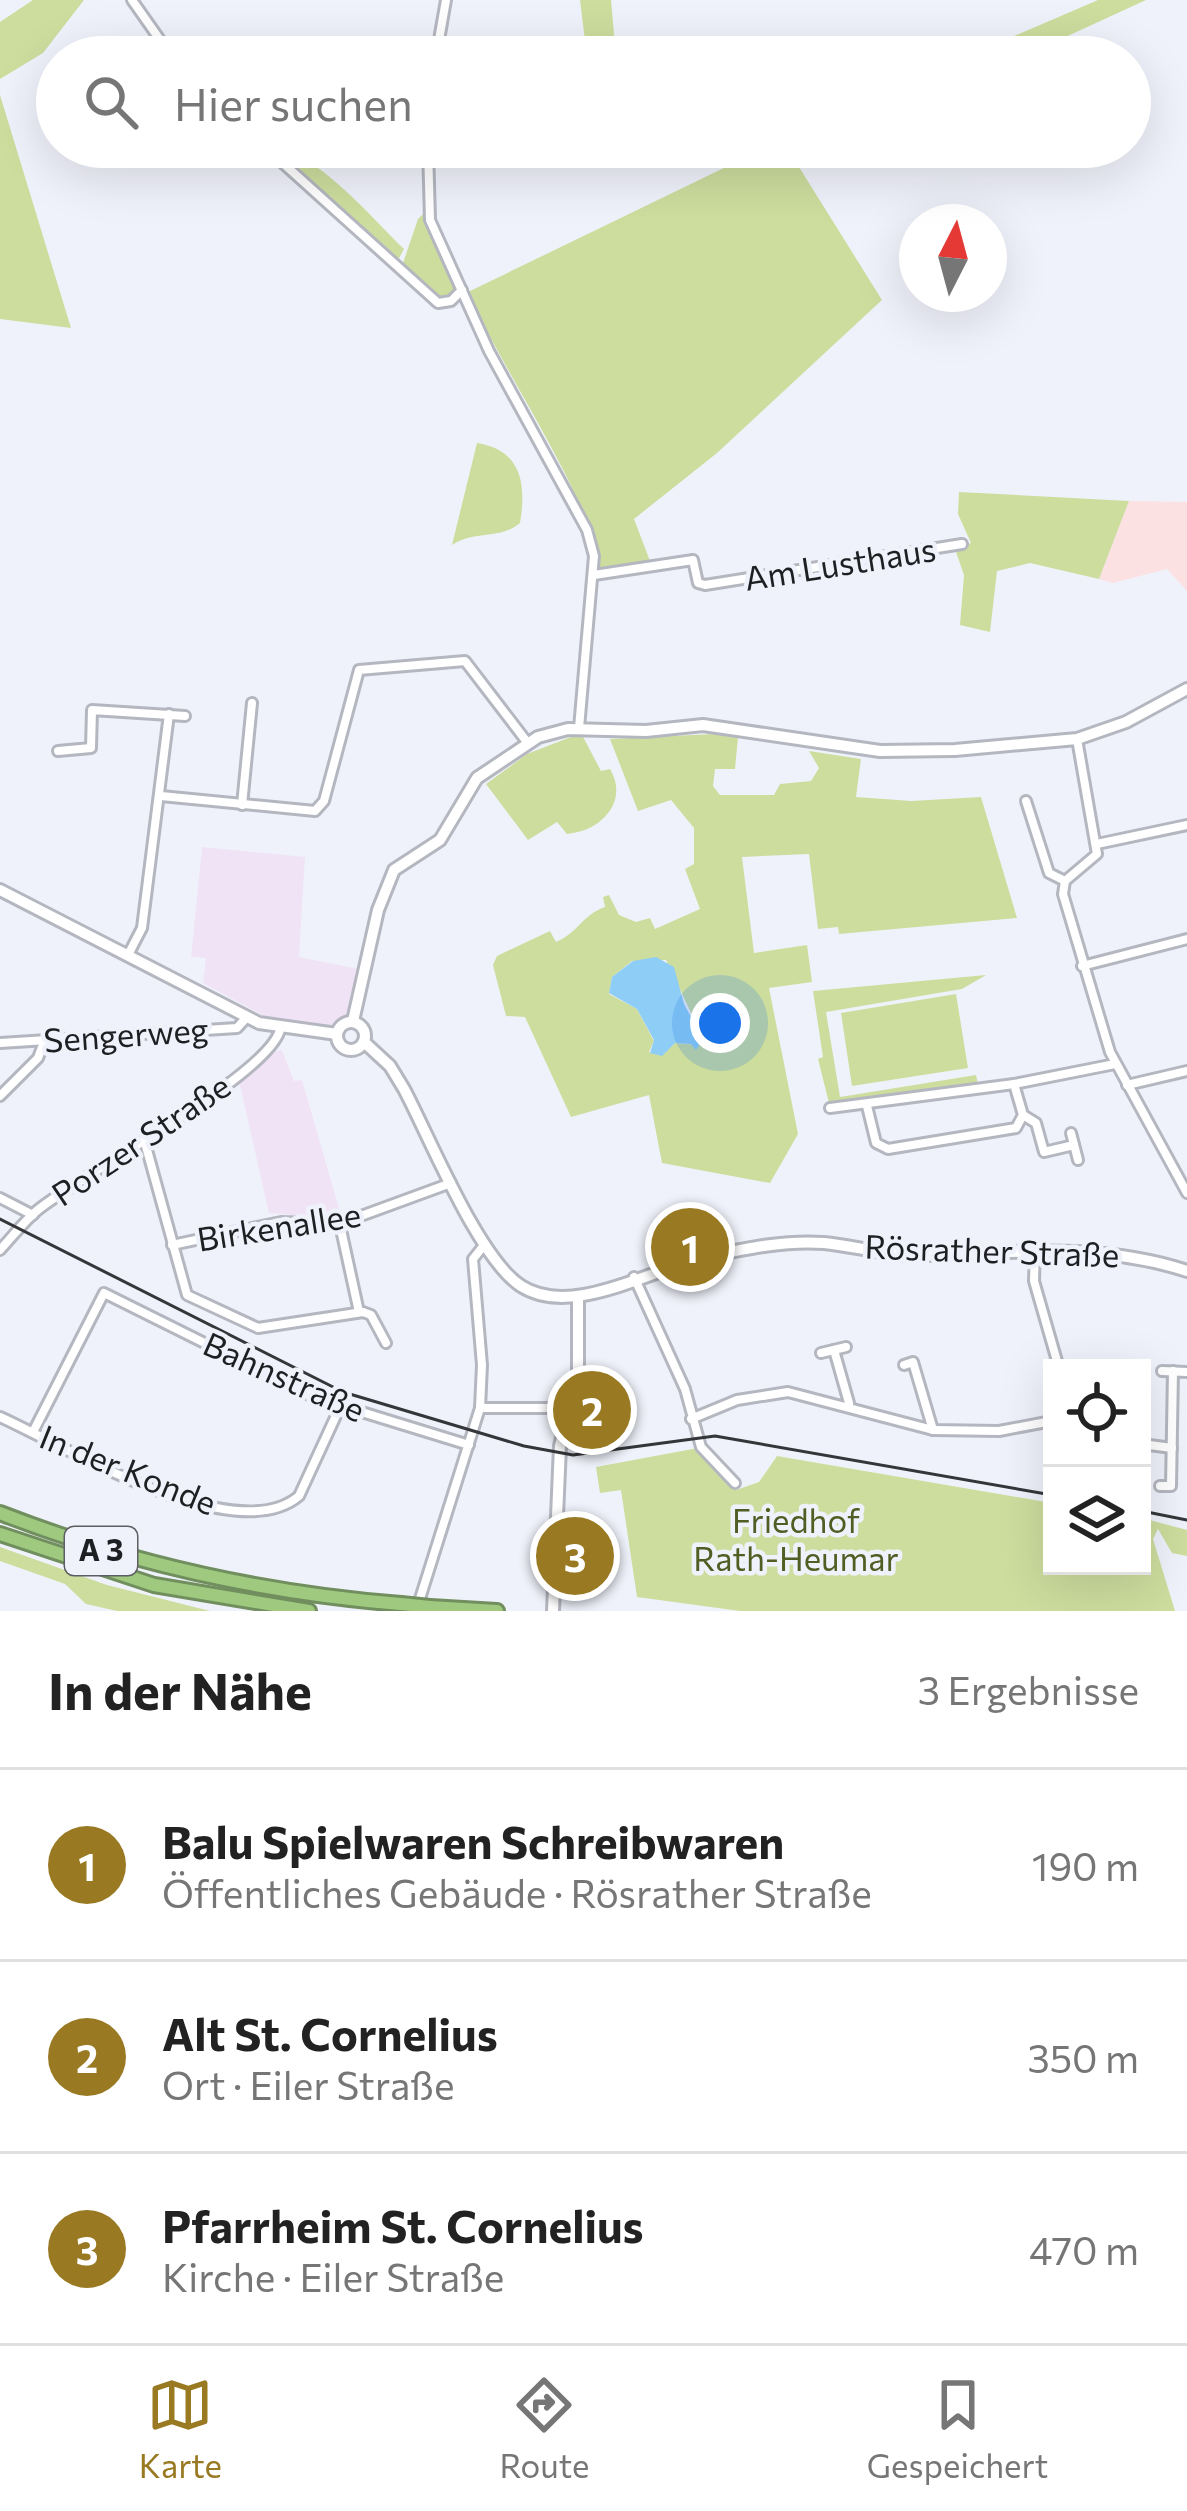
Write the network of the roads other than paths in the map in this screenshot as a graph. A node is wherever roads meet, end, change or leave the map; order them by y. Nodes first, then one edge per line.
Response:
1 (132, 0) edge
2 (446, 0) edge
3 (157, 36) edge
4 (440, 36) edge
5 (288, 168) edge
6 (428, 168) edge
7 (463, 289) junction
8 (962, 544) dead end
9 (594, 575) junction
10 (1187, 689) edge
11 (253, 703) dead end
12 (169, 714) junction
13 (185, 716) dead end
14 (579, 728) junction
15 (1078, 739) junction
16 (527, 742) junction
17 (58, 751) dead end
18 (161, 796) junction
19 (1026, 802) dead end
20 (242, 805) junction
21 (1187, 825) edge
22 (1097, 844) junction
23 (1065, 881) junction
24 (0, 890) edge
25 (1187, 939) edge
26 (127, 956) junction
27 (1082, 966) junction
28 (247, 1017) junction
29 (353, 1022) junction
30 (280, 1030) junction
31 (337, 1034) junction
32 (0, 1042) edge
33 (44, 1042) junction
34 (364, 1042) junction
35 (1115, 1064) junction
36 (1187, 1071) edge
37 (1014, 1084) junction
38 (1127, 1085) junction
39 (0, 1096) edge
40 (867, 1106) junction
41 (830, 1108) dead end
42 (1023, 1115) junction
43 (1072, 1133) dead end
44 (144, 1139) junction
45 (1074, 1145) junction
46 (1078, 1160) dead end
47 (453, 1183) junction
48 (1187, 1193) edge
49 (0, 1198) edge
50 (33, 1215) junction
51 (340, 1225) junction
52 (484, 1244) junction
53 (172, 1245) junction
54 (1035, 1248) junction
55 (0, 1250) edge
56 (1187, 1271) edge
57 (634, 1277) junction
58 (578, 1296) junction
59 (358, 1312) junction
60 (386, 1343) dead end
61 (846, 1347) dead end
62 (834, 1350) junction
63 (821, 1353) dead end
64 (1056, 1359) edge
65 (904, 1365) dead end
66 (1187, 1372) edge
67 (849, 1405) junction
68 (340, 1407) junction
69 (479, 1408) junction
70 (568, 1408) junction
71 (0, 1417) edge
72 (691, 1419) junction
73 (1043, 1422) edge
74 (933, 1430) junction
75 (33, 1432) junction
76 (469, 1445) junction
77 (1151, 1445) edge
78 (1172, 1448) junction
79 (735, 1483) dead end
80 (1171, 1486) dead end
81 (0, 1514) edge
82 (0, 1534) edge
83 (424, 1609) edge
84 (309, 1611) edge
85 (497, 1611) edge
86 (553, 1611) edge

1 - 3 street
2 - 4 street
5 - 7 street
6 - 7 street
7 - 9 street
8 - 9 street, Am Lusthaus
9 - 14 street
10 - 15 main road
11 - 20 street
12 - 13 street
12 - 17 street
12 - 18 street
14 - 15 main road
14 - 16 main road
15 - 22 street
16 - 20 street
16 - 29 main road
18 - 20 street
18 - 26 street
19 - 23 street
21 - 22 street
22 - 23 street
23 - 27 street
24 - 26 main road
25 - 27 street
26 - 28 main road
27 - 35 street
28 - 30 main road
28 - 33 street, Sengerweg
29 - 31 main road
29 - 34 main road
30 - 31 main road
30 - 44 street, Porzer Straße
31 - 34 main road
32 - 33 street, Sengerweg
33 - 39 street
34 - 47 main road
35 - 37 street
35 - 38 street
36 - 38 street
37 - 40 street
37 - 42 street
38 - 48 street
40 - 41 street
40 - 42 street
42 - 45 street
43 - 45 street
44 - 50 street, Porzer Straße
44 - 53 street
45 - 46 street
47 - 51 street, Birkenallee
47 - 52 main road
49 - 50 street
50 - 55 street, Porzer Straße
51 - 53 street, Birkenallee
51 - 59 street
52 - 58 main road
52 - 69 street
53 - 59 street
54 - 56 main road, Rösrather Straße
54 - 57 main road, Rösrather Straße
54 - 64 street
57 - 58 main road, Rösrather Straße
57 - 72 street
58 - 70 main road
59 - 60 street
61 - 62 street
62 - 63 street
62 - 67 street
65 - 74 street
66 - 78 street
67 - 72 street
67 - 74 street
68 - 75 street, In der Konde
68 - 75 street, Bahnstraße
68 - 76 street, Bahnstraße
69 - 70 street
69 - 76 street
70 - 86 main road
71 - 75 street, In der Konde
72 - 79 street
73 - 74 street
76 - 83 street
77 - 78 street
78 - 80 street
81 - 83 highway, A 3, bridge
82 - 84 highway, A 3
83 - 85 highway, A 3

